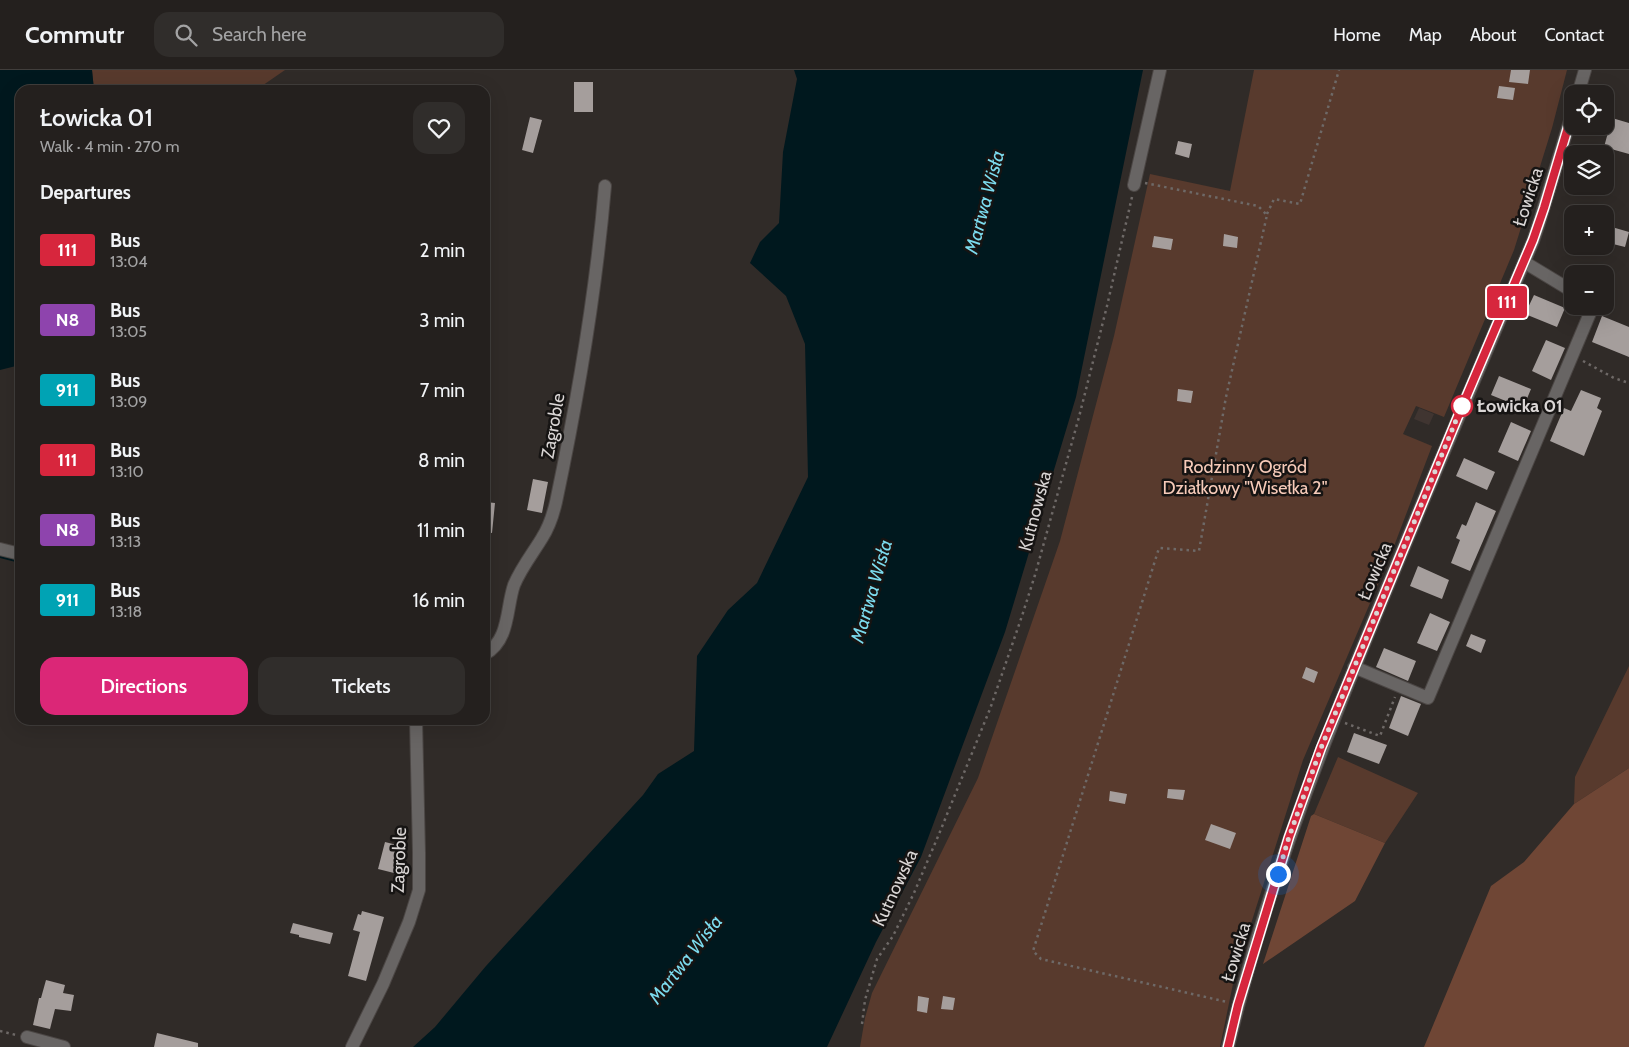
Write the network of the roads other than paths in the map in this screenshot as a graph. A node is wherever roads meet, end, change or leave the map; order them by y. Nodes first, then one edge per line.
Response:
1 (1160, 70) edge
2 (1585, 70) edge
3 (1581, 85) edge
4 (1566, 135) edge
5 (605, 186) dead end
6 (1134, 186) road end
7 (1524, 262) junction
8 (1564, 286) edge
9 (1589, 315) edge
10 (0, 549) edge
11 (15, 553) edge
12 (490, 652) edge
13 (1354, 667) junction
14 (416, 725) edge
15 (27, 1037) road end
16 (64, 1047) edge
17 (352, 1047) edge
18 (1228, 1047) edge

1 - 6 street
2 - 3 street
4 - 7 street, Łowicka
5 - 12 street, Zagroble
7 - 8 street
7 - 13 street, Łowicka
9 - 13 street
10 - 11 street
13 - 18 street, Łowicka
14 - 17 street, Zagroble
15 - 16 street

